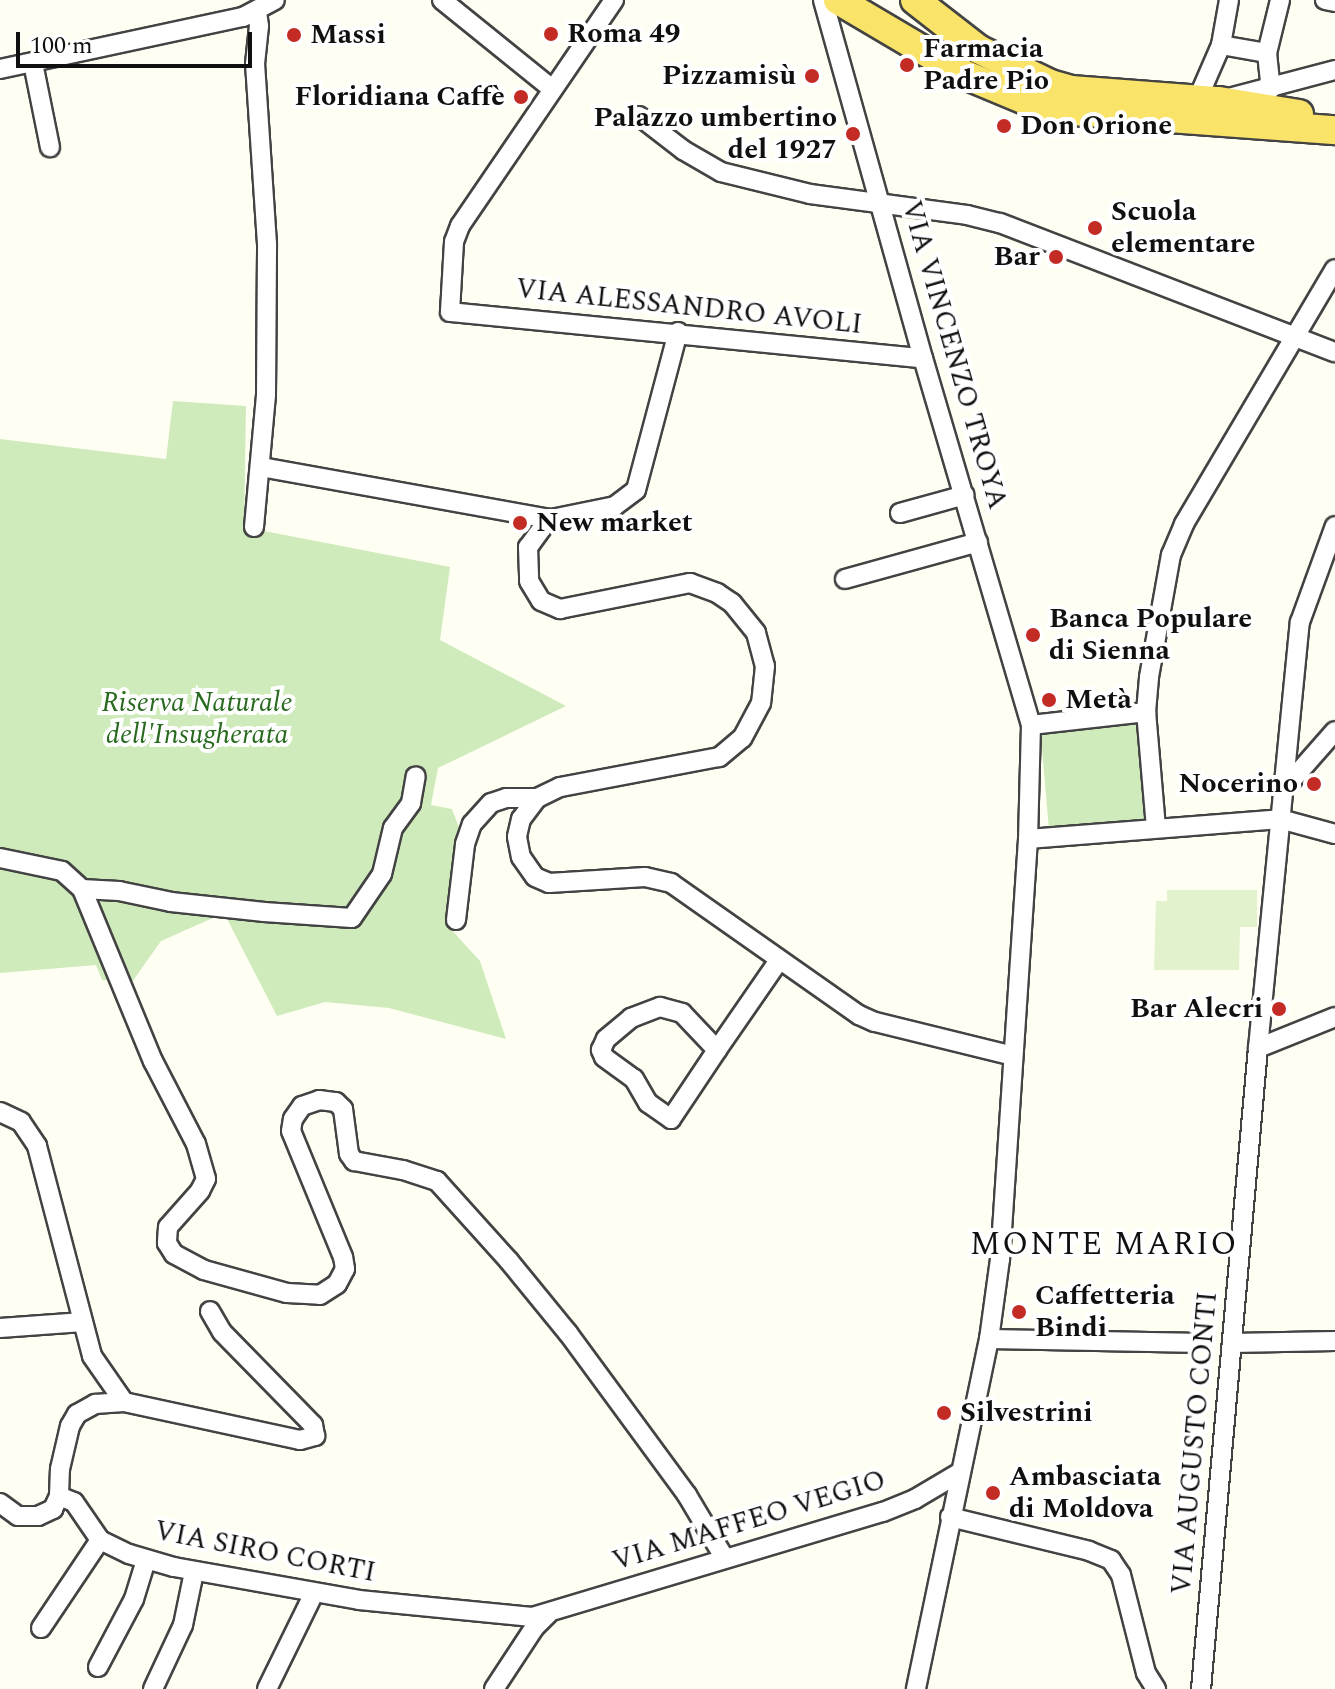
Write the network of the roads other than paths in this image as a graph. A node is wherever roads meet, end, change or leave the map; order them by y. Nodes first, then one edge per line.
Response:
1 (275, 0) edge
2 (442, 0) edge
3 (614, 0) edge
4 (823, 0) edge
5 (838, 0) edge
6 (915, 0) edge
7 (1229, 0) edge
8 (1280, 0) edge
9 (1326, 0) edge
10 (1335, 2) edge
11 (257, 11) junction
12 (1221, 45) junction
13 (1267, 53) junction
14 (33, 63) junction
15 (0, 69) edge
16 (1335, 70) edge
17 (551, 88) junction
18 (1271, 89) junction
19 (1208, 100) junction
20 (639, 116) dead end
21 (1335, 122) edge
22 (1335, 130) edge
23 (50, 147) dead end
24 (881, 204) junction
25 (1335, 269) edge
26 (678, 332) junction
27 (1294, 337) junction
28 (1335, 352) edge
29 (923, 358) junction
30 (261, 467) junction
31 (965, 495) junction
32 (900, 513) dead end
33 (551, 519) junction
34 (1335, 526) edge
35 (254, 527) dead end
36 (978, 542) junction
37 (845, 579) dead end
38 (1146, 712) junction
39 (1031, 725) junction
40 (1335, 731) edge
41 (416, 776) dead end
42 (1284, 789) junction
43 (537, 798) junction
44 (1280, 819) junction
45 (1156, 828) junction
46 (1335, 834) edge
47 (1028, 839) junction
48 (0, 858) edge
49 (82, 889) junction
50 (456, 920) dead end
51 (779, 960) junction
52 (1335, 1017) edge
53 (1258, 1048) junction
54 (717, 1050) junction
55 (1013, 1056) junction
56 (0, 1112) edge
57 (210, 1311) dead end
58 (83, 1322) junction
59 (0, 1328) edge
60 (989, 1339) junction
61 (1335, 1341) edge
62 (1190, 1343) dead end
63 (1232, 1343) junction
64 (124, 1402) junction
65 (959, 1473) junction
66 (59, 1496) junction
67 (0, 1503) edge
68 (950, 1517) junction
69 (100, 1540) junction
70 (724, 1557) junction
71 (146, 1560) junction
72 (194, 1572) junction
73 (314, 1593) junction
74 (550, 1612) junction
75 (41, 1628) dead end
76 (98, 1667) dead end
77 (153, 1689) edge
78 (267, 1689) edge
79 (494, 1689) edge
80 (916, 1689) edge
81 (1156, 1689) edge
82 (1201, 1689) edge

1 - 11 street
2 - 17 street
3 - 17 street
4 - 24 street, VIA VINCENZO TROYA
5 - 22 main road
6 - 19 main road
7 - 12 street
8 - 13 street
9 - 10 street
11 - 14 street
11 - 30 street
12 - 13 street
12 - 19 street
13 - 18 street
14 - 15 street
14 - 23 street
16 - 18 street
17 - 26 street, VIA ALESSANDRO AVOLI
18 - 19 street
19 - 21 main road
20 - 24 street
24 - 27 street
24 - 29 street, VIA VINCENZO TROYA
25 - 27 street
26 - 29 street, VIA ALESSANDRO AVOLI
26 - 33 street
27 - 28 street
27 - 38 street
29 - 31 street, VIA VINCENZO TROYA
30 - 33 street
30 - 35 street
31 - 32 street
31 - 36 street, VIA VINCENZO TROYA
33 - 43 street
34 - 42 street, VIA AUGUSTO CONTI
36 - 37 street
36 - 39 street, VIA VINCENZO TROYA
38 - 39 street
38 - 45 street
39 - 47 street, VIA VINCENZO TROYA
40 - 42 street
41 - 49 street
42 - 44 street, VIA AUGUSTO CONTI
43 - 50 street
43 - 51 street
44 - 45 street
44 - 46 street
44 - 53 street, VIA AUGUSTO CONTI
45 - 47 street
47 - 55 street, VIA VINCENZO TROYA
48 - 49 street
49 - 70 street
51 - 54 street
51 - 55 street
52 - 53 street
53 - 63 street, VIA AUGUSTO CONTI
54 - 54 street
55 - 60 street, VIA VINCENZO TROYA
56 - 58 street
57 - 64 street
58 - 59 street
58 - 64 street
60 - 62 street
60 - 65 street, VIA VINCENZO TROYA
61 - 63 street
63 - 82 street, VIA AUGUSTO CONTI
64 - 66 street
65 - 68 street, VIA VINCENZO TROYA
65 - 70 street, VIA MAFFEO VEGIO
66 - 67 street
66 - 69 street
68 - 80 street, VIA VINCENZO TROYA
68 - 81 street
69 - 71 street, VIA SIRO CORTI
69 - 75 street
70 - 74 street, VIA MAFFEO VEGIO
71 - 72 street, VIA SIRO CORTI
71 - 76 street
72 - 73 street, VIA SIRO CORTI
72 - 77 street
73 - 74 street, VIA SIRO CORTI
73 - 78 street
74 - 79 street

